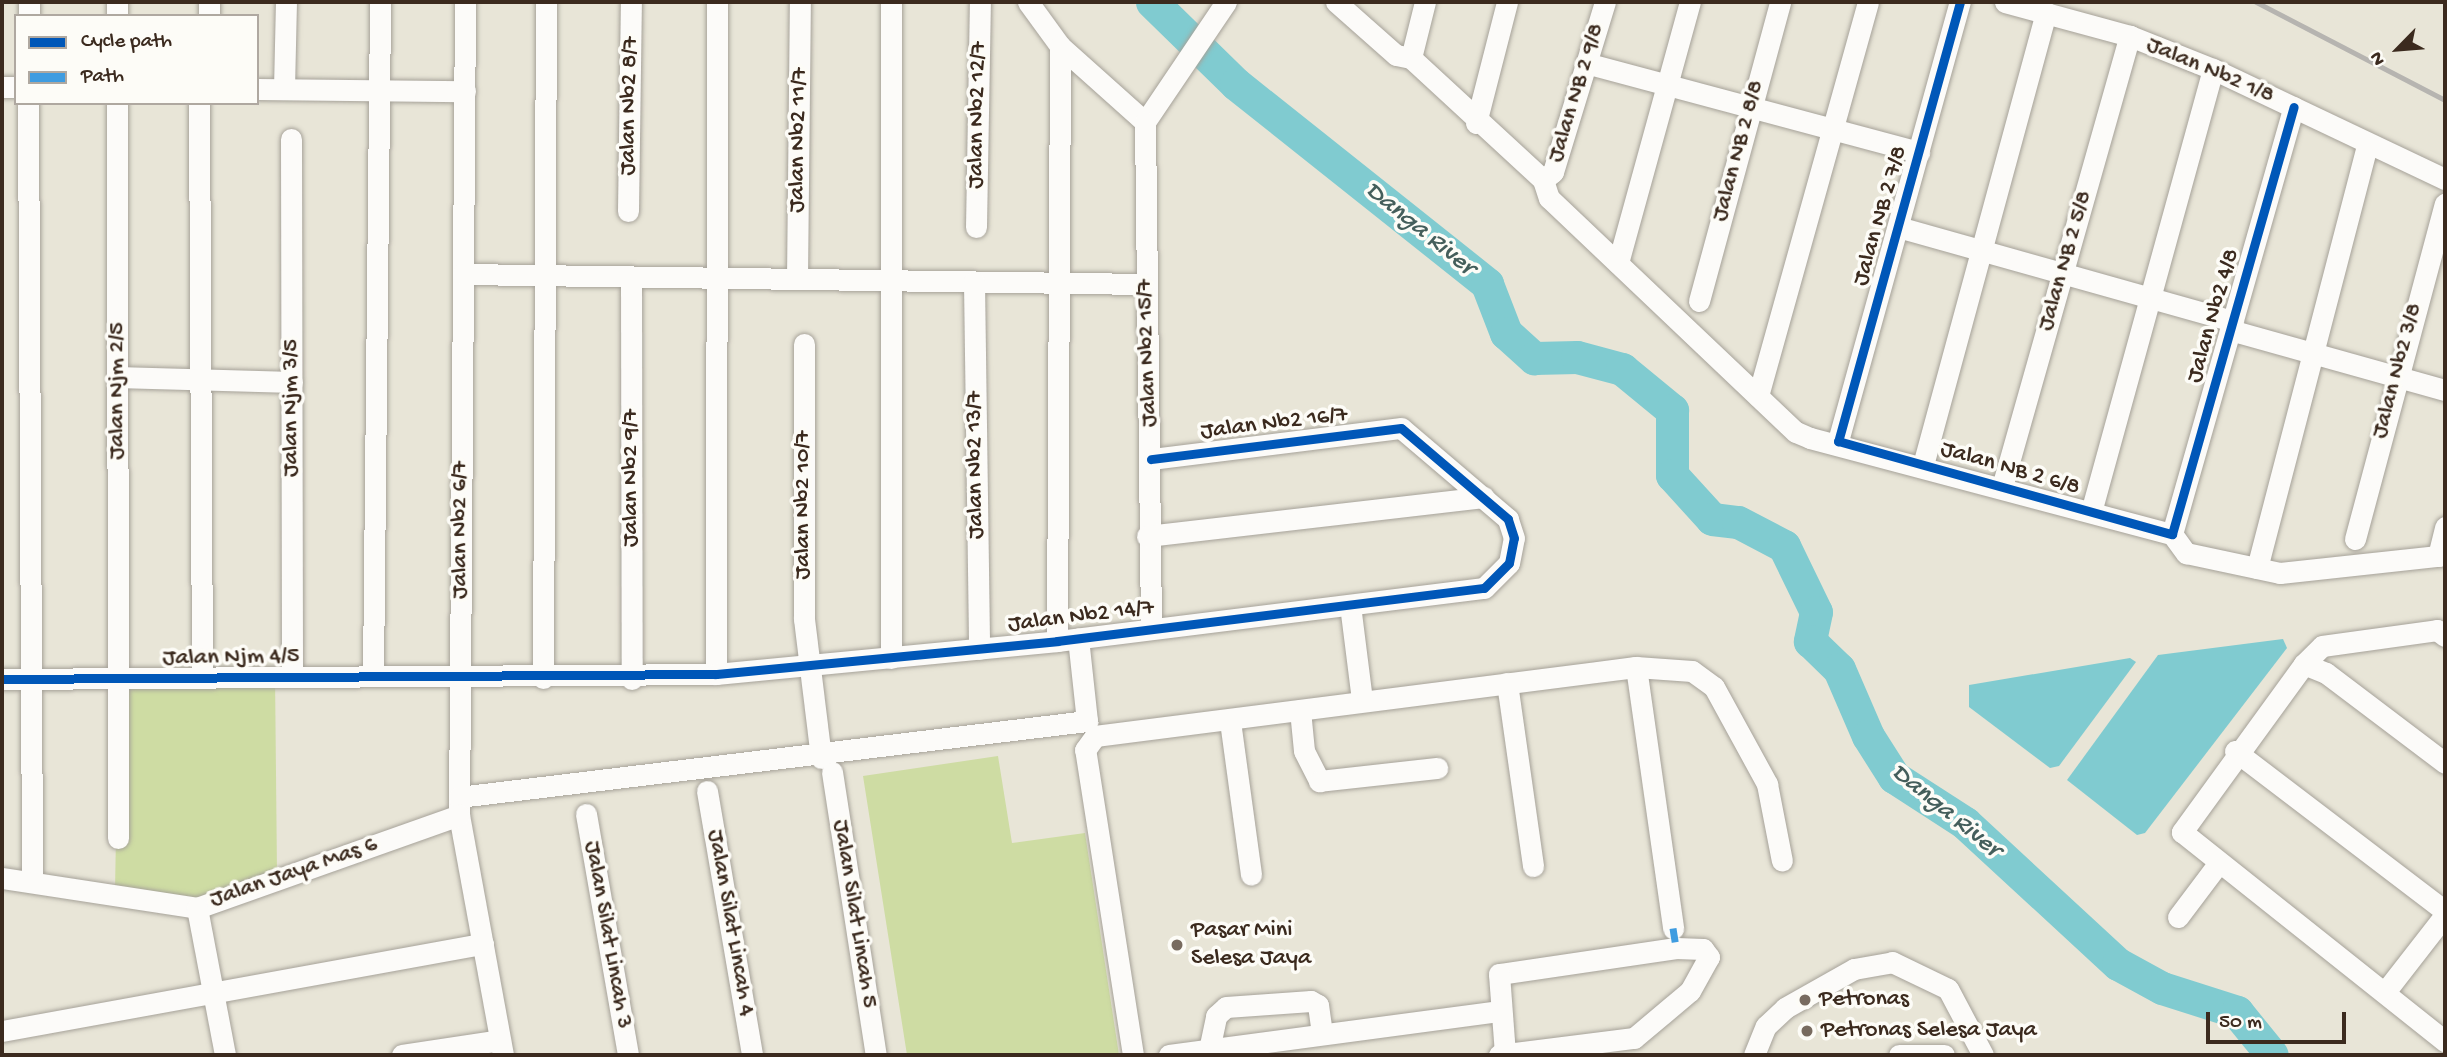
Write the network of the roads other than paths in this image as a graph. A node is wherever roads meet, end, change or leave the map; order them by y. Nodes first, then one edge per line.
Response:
1 (286, 2) edge
2 (380, 2) edge
3 (465, 2) edge
4 (546, 2) edge
5 (632, 2) edge
6 (717, 2) edge
7 (800, 2) edge
8 (891, 2) edge
9 (980, 2) edge
10 (1028, 2) edge
11 (1226, 2) edge
12 (1336, 2) edge
13 (1425, 2) edge
14 (1507, 2) edge
15 (1605, 2) edge
16 (1690, 2) edge
17 (1780, 2) edge
18 (1868, 2) edge
19 (1961, 2) edge
20 (2005, 2) edge
21 (2046, 12) junction
22 (2130, 36) junction
23 (1060, 46) junction
24 (1411, 58) junction
25 (1586, 63) junction
26 (2213, 69) junction
27 (1667, 85) junction
28 (259, 89) edge
29 (284, 89) junction
30 (380, 90) junction
31 (465, 90) junction
32 (28, 105) edge
33 (117, 105) edge
34 (199, 105) edge
35 (1751, 107) junction
36 (2294, 107) junction
37 (1145, 122) junction
38 (1476, 123) junction
39 (1833, 129) junction
40 (291, 139) dead end
41 (2368, 144) junction
42 (1919, 152) junction
43 (1543, 180) junction
44 (2445, 180) edge
45 (2445, 204) edge
46 (628, 211) dead end
47 (976, 227) dead end
48 (1898, 227) junction
49 (1980, 250) junction
50 (1618, 263) junction
51 (2062, 273) junction
52 (463, 274) junction
53 (546, 275) junction
54 (631, 276) junction
55 (716, 278) junction
56 (797, 279) junction
57 (893, 281) junction
58 (974, 282) junction
59 (1055, 283) junction
60 (1145, 284) junction
61 (2148, 297) junction
62 (1699, 301) dead end
63 (2232, 326) junction
64 (804, 344) dead end
65 (2314, 353) junction
66 (2394, 376) junction
67 (118, 377) junction
68 (201, 379) junction
69 (292, 382) junction
70 (2445, 390) edge
71 (1758, 396) junction
72 (1401, 428) joint
73 (1838, 441) junction
74 (1151, 459) junction
75 (1923, 465) junction
76 (2001, 487) junction
77 (1484, 497) junction
78 (2091, 512) junction
79 (2445, 527) edge
80 (2172, 534) junction
81 (1147, 536) junction
82 (2355, 538) dead end
83 (2442, 556) edge
84 (2257, 568) junction
85 (1350, 604) junction
86 (1151, 626) junction
87 (2445, 636) edge
88 (1078, 638) junction
89 (1057, 641) junction
90 (979, 649) junction
91 (891, 657) junction
92 (2304, 664) junction
93 (808, 666) junction
94 (1636, 667) junction
95 (716, 674) junction
96 (373, 675) junction
97 (460, 676) junction
98 (292, 677) junction
99 (118, 678) junction
100 (202, 678) junction
101 (543, 678) junction
102 (2, 679) edge
103 (30, 679) junction
104 (632, 679) junction
105 (1507, 683) junction
106 (1362, 700) junction
107 (1300, 710) junction
108 (1230, 721) junction
109 (2235, 751) junction
110 (2445, 763) edge
111 (826, 765) junction
112 (1437, 768) dead end
113 (707, 790) dead end
114 (459, 806) junction
115 (586, 814) dead end
116 (118, 838) dead end
117 (1782, 862) dead end
118 (2218, 864) junction
119 (1533, 866) dead end
120 (1251, 875) dead end
121 (2, 878) edge
122 (32, 878) junction
123 (197, 908) junction
124 (2445, 913) edge
125 (2178, 917) dead end
126 (1673, 928) dead end
127 (483, 944) junction
128 (2385, 992) junction
129 (215, 993) junction
130 (1500, 1011) junction
131 (2, 1031) edge
132 (1322, 1034) junction
133 (2445, 1041) edge
134 (501, 1048) edge
135 (1209, 1050) junction
136 (1505, 1054) edge
137 (225, 1055) edge
138 (402, 1055) edge
139 (628, 1055) edge
140 (752, 1055) edge
141 (876, 1055) edge
142 (1133, 1055) edge
143 (1169, 1055) edge
144 (1499, 1055) edge
145 (1754, 1055) edge
146 (1899, 1055) edge
147 (1944, 1055) edge
148 (1983, 1055) edge

1 - 29 street
2 - 30 street
3 - 31 street, Jalan Nb2 6/7
4 - 53 street
5 - 46 street, Jalan Nb2 8/7
6 - 55 street
7 - 56 street, Jalan Nb2 11/7
8 - 57 street
9 - 47 street, Jalan Nb2 12/7
10 - 23 street
11 - 37 street
12 - 24 street
13 - 24 street
14 - 38 street
15 - 25 street, Jalan NB 2 9/8
16 - 27 street
17 - 35 street, Jalan NB 2 8/8
18 - 39 street
19 - 42 street, Jalan NB 2 7/8
20 - 21 street, Jalan Nb2 1/8
21 - 22 street, Jalan Nb2 1/8
21 - 49 street
22 - 26 street, Jalan Nb2 1/8
22 - 51 street, Jalan NB 2 5/8
23 - 37 street
23 - 59 street
24 - 38 street
25 - 27 street
25 - 43 street, Jalan NB 2 9/8
26 - 36 street, Jalan Nb2 1/8
26 - 61 street
27 - 35 street
27 - 50 street
28 - 29 street
29 - 30 street
30 - 31 street
30 - 96 street
31 - 52 street, Jalan Nb2 6/7
32 - 103 street
33 - 67 street, Jalan Njm 2/5
34 - 68 street
35 - 39 street
35 - 62 street, Jalan NB 2 8/8
36 - 41 street, Jalan Nb2 1/8
36 - 63 street, Jalan Nb2 4/8
37 - 60 street, Jalan Nb2 15/7
38 - 43 street
39 - 42 street
39 - 71 street
40 - 69 street, Jalan Njm 3/5
41 - 44 street, Jalan Nb2 1/8
41 - 65 street
42 - 48 street, Jalan NB 2 7/8
43 - 50 street, Jalan NB 2 6/8
45 - 66 street, Jalan Nb2 3/8
48 - 49 street
48 - 73 street, Jalan NB 2 7/8
49 - 51 street
49 - 75 street
50 - 71 street, Jalan NB 2 6/8
51 - 61 street
51 - 76 street, Jalan NB 2 5/8
52 - 53 street
52 - 97 street, Jalan Nb2 6/7
53 - 54 street
53 - 101 street
54 - 55 street
54 - 104 street, Jalan Nb2 9/7
55 - 56 street
55 - 95 street
56 - 57 street
57 - 58 street
57 - 91 street
58 - 59 street
58 - 90 street, Jalan Nb2 13/7
59 - 60 street
59 - 89 street
60 - 74 street, Jalan Nb2 15/7
61 - 63 street
61 - 78 street
63 - 65 street
63 - 80 street, Jalan Nb2 4/8
64 - 93 street, Jalan Nb2 10/7
65 - 66 street
65 - 84 street
66 - 70 street
66 - 82 street, Jalan Nb2 3/8
67 - 68 street
67 - 99 street, Jalan Njm 2/5
68 - 69 street
68 - 100 street
69 - 98 street, Jalan Njm 3/5
71 - 73 street, Jalan NB 2 6/8
72 - 74 street, Jalan Nb2 16/7
72 - 77 street, Jalan Nb2 14/7
73 - 75 street, Jalan NB 2 6/8
74 - 81 street, Jalan Nb2 15/7
75 - 76 street, Jalan NB 2 6/8
76 - 78 street, Jalan NB 2 6/8
77 - 81 street
77 - 85 street, Jalan Nb2 14/7
78 - 80 street, Jalan NB 2 6/8
79 - 83 street
80 - 84 street, Jalan NB 2 6/8
81 - 86 street, Jalan Nb2 15/7
83 - 84 street, Jalan NB 2 6/8
85 - 86 street, Jalan Nb2 14/7
85 - 106 street
86 - 88 street, Jalan Nb2 14/7
87 - 92 street
88 - 89 street, Jalan Nb2 14/7
88 - 111 street, Jalan Jaya Mas 6
89 - 90 street, Jalan Nb2 14/7
90 - 91 street, Jalan Nb2 14/7
91 - 93 street, Jalan Nb2 14/7
92 - 109 street
92 - 110 street
93 - 95 street, Jalan Nb2 14/7
93 - 111 street, Jalan Nb2 10/7
94 - 105 street
94 - 117 street
94 - 126 street
95 - 104 street, Jalan Nb2 14/7
96 - 97 street, Jalan Njm 4/5
96 - 98 street, Jalan Njm 4/5
97 - 101 street, Jalan Nb2 14/7
97 - 114 street, Jalan Nb2 6/7
98 - 100 street, Jalan Njm 4/5
99 - 100 street, Jalan Njm 4/5
99 - 103 street, Jalan Njm 4/5
99 - 116 street, Jalan Njm 2/5
101 - 104 street, Jalan Nb2 14/7
102 - 103 street, Jalan Njm 4/5
103 - 122 street
105 - 106 street
105 - 119 street
106 - 107 street
107 - 108 street
107 - 112 street
108 - 120 street
108 - 142 street
109 - 118 street
109 - 124 street
111 - 114 street, Jalan Jaya Mas 6
111 - 141 street, Jalan Silat Lincah 5
113 - 140 street, Jalan Silat Lincah 4
114 - 123 street, Jalan Jaya Mas 6
114 - 127 street, Jalan Nb2 6/7
115 - 139 street, Jalan Silat Lincah 3
118 - 125 street
118 - 128 street
121 - 122 street, Jalan Jaya Mas 6
122 - 123 street, Jalan Jaya Mas 6
123 - 129 street
124 - 128 street
127 - 129 street
127 - 134 street, Jalan Nb2 6/7
128 - 133 street
129 - 131 street
129 - 137 street
130 - 132 street
130 - 136 street
130 - 136 street
132 - 135 street
132 - 135 street
134 - 138 street
135 - 143 street
136 - 144 street
145 - 148 street
146 - 147 street

